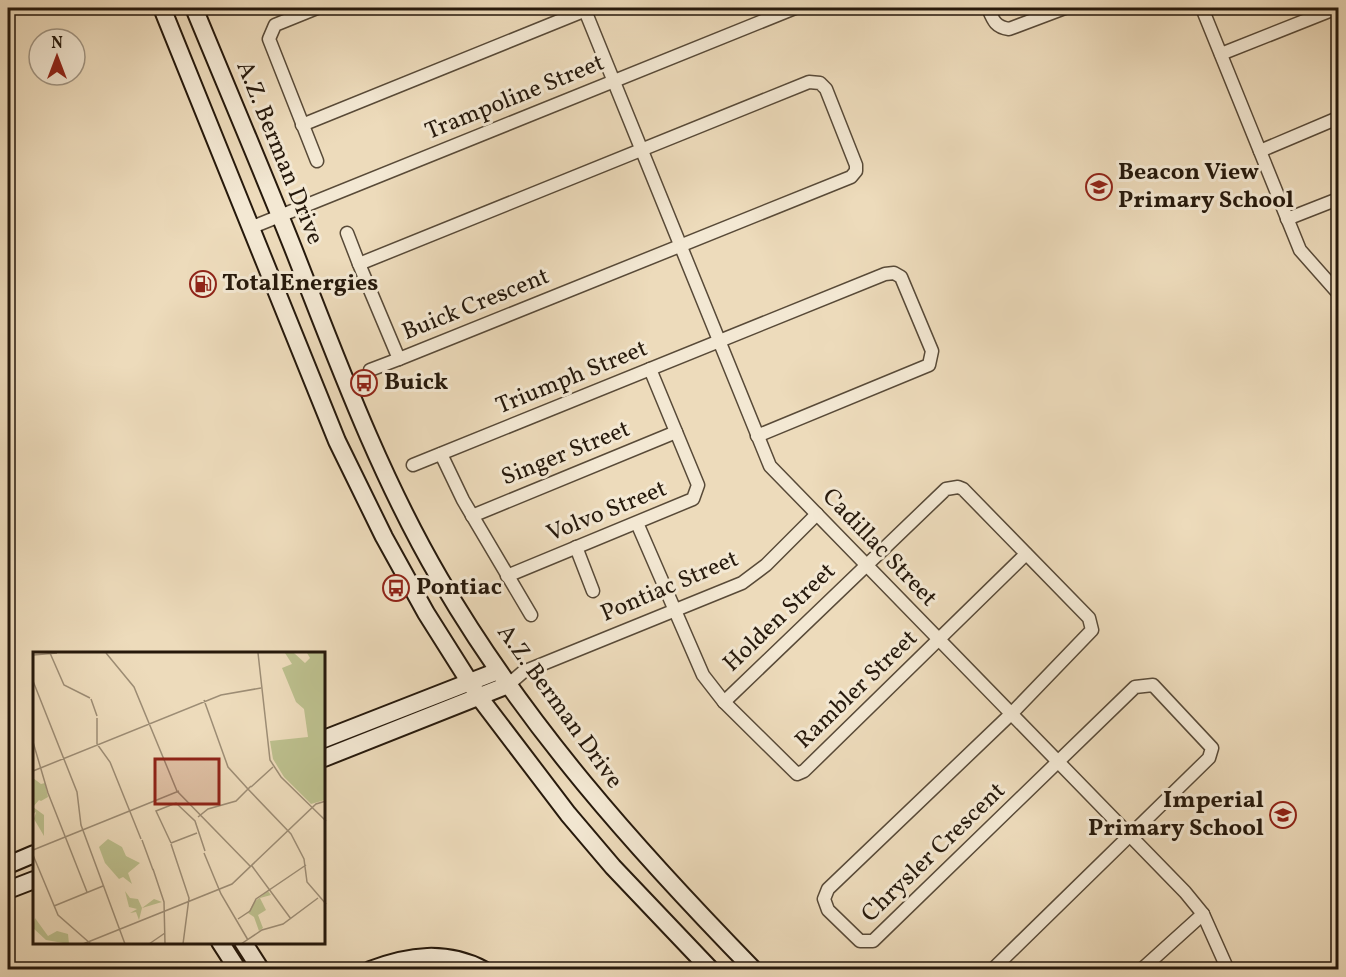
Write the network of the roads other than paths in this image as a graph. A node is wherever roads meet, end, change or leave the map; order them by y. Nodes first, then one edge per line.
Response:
1 (162, 8) edge
2 (194, 8) edge
3 (317, 8) edge
4 (587, 8) edge
5 (795, 8) edge
6 (988, 8) edge
7 (1065, 8) edge
8 (1202, 8) edge
9 (1337, 8) edge
10 (1221, 54) junction
11 (614, 81) junction
12 (1338, 118) edge
13 (302, 125) junction
14 (642, 149) junction
15 (1260, 151) junction
16 (317, 160) dead end
17 (1338, 199) edge
18 (280, 216) junction
19 (1287, 219) junction
20 (250, 228) junction
21 (347, 233) dead end
22 (681, 245) junction
23 (359, 264) junction
24 (1338, 293) edge
25 (719, 341) junction
26 (399, 359) junction
27 (650, 369) junction
28 (370, 370) dead end
29 (676, 432) junction
30 (757, 436) junction
31 (441, 454) junction
32 (413, 465) dead end
33 (817, 514) junction
34 (472, 516) junction
35 (637, 523) junction
36 (576, 547) junction
37 (1026, 554) junction
38 (866, 565) junction
39 (507, 576) junction
40 (593, 591) dead end
41 (674, 610) junction
42 (531, 615) dead end
43 (939, 639) junction
44 (498, 671) junction
45 (523, 672) junction
46 (469, 681) junction
47 (508, 685) junction
48 (480, 697) junction
49 (724, 702) junction
50 (1011, 713) junction
51 (326, 738) edge
52 (326, 757) edge
53 (1058, 763) junction
54 (1130, 836) junction
55 (33, 854) edge
56 (8, 865) edge
57 (33, 880) edge
58 (8, 890) edge
59 (1203, 914) junction
60 (221, 944) edge
61 (244, 944) edge
62 (439, 963) edge
63 (238, 969) edge
64 (261, 969) edge
65 (370, 969) edge
66 (484, 969) edge
67 (711, 969) edge
68 (754, 969) edge
69 (992, 969) edge
70 (1141, 969) edge
71 (1228, 969) edge

1 - 20 main road
2 - 18 main road, A.Z. Berman Drive
3 - 13 street
4 - 11 street, Cadillac Street
4 - 13 street
5 - 11 street, Trampoline Street
6 - 7 street
8 - 10 street
9 - 10 street
10 - 15 street
11 - 14 street, Cadillac Street
11 - 18 street, Trampoline Street
12 - 15 street
13 - 16 street
14 - 22 street, Cadillac Street
14 - 22 street, Buick Crescent
14 - 23 street
15 - 19 street
17 - 19 street
18 - 20 street, Trampoline Street
18 - 44 main road, A.Z. Berman Drive
19 - 24 street
20 - 46 main road
21 - 23 street, Buick Crescent
22 - 25 street, Cadillac Street
22 - 26 street, Buick Crescent
23 - 26 street, Buick Crescent
25 - 27 street, Triumph Street
25 - 30 street, Cadillac Street
25 - 30 street, Triumph Street
26 - 28 street
27 - 29 street, Volvo Street
27 - 31 street, Triumph Street
29 - 34 street, Singer Street
29 - 35 street, Volvo Street
30 - 33 street, Cadillac Street
31 - 32 street, Triumph Street
31 - 34 street
33 - 38 street, Cadillac Street
33 - 41 street, Pontiac Street
34 - 39 street
35 - 36 street, Volvo Street
35 - 41 street, Rambler Street
36 - 39 street, Volvo Street
36 - 40 street
37 - 38 street, Holden Street
37 - 43 street
37 - 50 street, Chrysler Crescent
38 - 43 street, Cadillac Street
38 - 49 street, Holden Street
39 - 42 street
41 - 45 street, Pontiac Street
41 - 49 street, Rambler Street
43 - 49 street, Rambler Street
43 - 50 street, Cadillac Street
44 - 45 street, Pontiac Street
44 - 46 main road
44 - 47 main road, A.Z. Berman Drive
45 - 47 street, Pontiac Street
46 - 48 main road
46 - 51 main road
47 - 48 main road
47 - 68 main road, A.Z. Berman Drive
48 - 52 main road
48 - 67 main road
50 - 53 street, Cadillac Street
50 - 53 street, Chrysler Crescent
53 - 54 street, Cadillac Street
53 - 54 street, Chrysler Crescent
54 - 59 street, Cadillac Street
54 - 69 street
55 - 56 main road
57 - 58 main road
59 - 70 street
59 - 71 street, Cadillac Street
60 - 63 main road
61 - 64 main road
62 - 65 main road
62 - 66 main road

